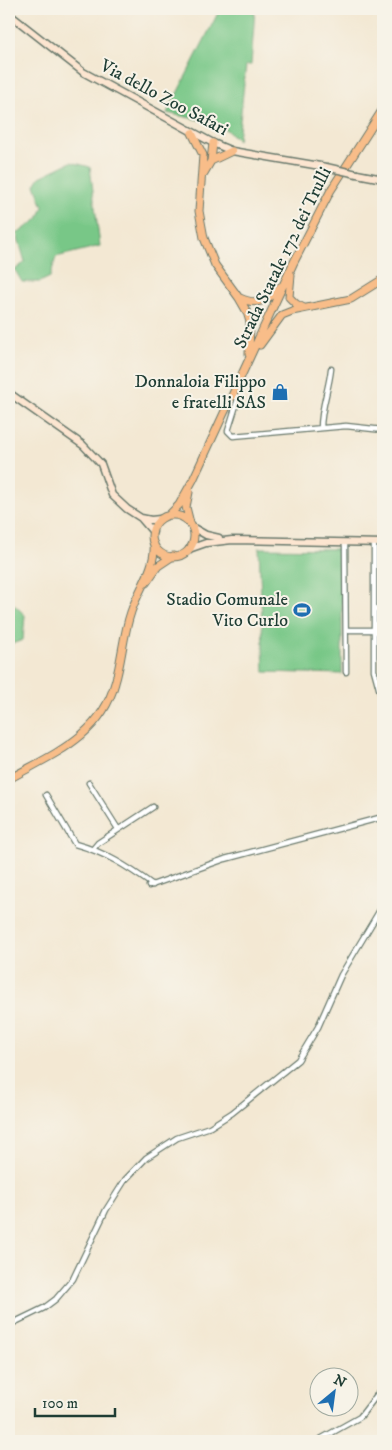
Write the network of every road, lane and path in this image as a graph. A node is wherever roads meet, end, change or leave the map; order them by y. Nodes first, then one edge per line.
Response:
1 (9, 14) edge
2 (383, 109) edge
3 (192, 133) junction
4 (213, 143) junction
5 (232, 151) junction
6 (203, 155) junction
7 (211, 161) junction
8 (203, 175) junction
9 (383, 179) edge
10 (293, 264) junction
11 (286, 279) junction
12 (383, 279) edge
13 (239, 298) junction
14 (305, 308) junction
15 (248, 362) junction
16 (330, 369) dead end
17 (9, 393) edge
18 (234, 394) junction
19 (322, 428) junction
20 (383, 430) edge
21 (193, 480) junction
22 (169, 515) junction
23 (141, 518) junction
24 (160, 519) junction
25 (191, 525) junction
26 (152, 532) junction
27 (232, 540) junction
28 (345, 543) junction
29 (374, 543) junction
30 (383, 543) edge
31 (154, 544) junction
32 (189, 550) junction
33 (172, 556) junction
34 (138, 595) junction
35 (374, 609) junction
36 (383, 609) edge
37 (347, 630) junction
38 (374, 630) junction
39 (383, 630) edge
40 (346, 672) dead end
41 (382, 689) edge
42 (383, 703) edge
43 (9, 779) edge
44 (89, 783) dead end
45 (46, 795) dead end
46 (153, 807) dead end
47 (383, 817) edge
48 (118, 829) junction
49 (93, 849) junction
50 (383, 905) edge
51 (9, 1325) edge
52 (383, 1387) edge
53 (317, 1441) edge

1 - 3 street, Via dello Zoo Safari
2 - 10 main road, Strada Statale 172 dei Trulli
3 - 4 street, Via dello Zoo Safari
3 - 6 main road
4 - 5 street, Via dello Zoo Safari
4 - 6 main road
4 - 7 main road
5 - 7 main road
5 - 9 street, Via dello Zoo Safari, bridge
6 - 8 main road
7 - 8 main road
8 - 13 main road
10 - 11 main road, Strada Statale 172 dei Trulli
10 - 14 main road
11 - 13 main road
11 - 15 main road, Strada Statale 172 dei Trulli
12 - 14 main road
13 - 15 main road
14 - 15 main road
15 - 18 main road, Strada Statale 172 dei Trulli
16 - 19 street
17 - 23 street
18 - 19 street
18 - 21 main road, Strada Statale 172 dei Trulli
19 - 20 street
21 - 22 main road, Strada Statale 172 dei Trulli
21 - 25 main road, Strada Statale 172 dei Trulli
22 - 24 main road, Strada Statale 172 dei Trulli
22 - 25 main road
23 - 24 street
23 - 26 street
24 - 26 main road
25 - 27 street
25 - 32 main road, Strada Statale 172 dei Trulli
26 - 31 main road
27 - 28 street
27 - 32 street
28 - 29 street
28 - 37 street
29 - 30 street
29 - 35 street
31 - 33 main road
31 - 34 main road
32 - 33 main road
33 - 34 main road
34 - 43 main road
35 - 36 street
35 - 38 street
37 - 38 street
37 - 40 street
38 - 39 street
38 - 41 street
41 - 42 street
44 - 48 street
45 - 49 street
46 - 48 street
47 - 49 street
48 - 49 street
50 - 51 street
52 - 53 street

